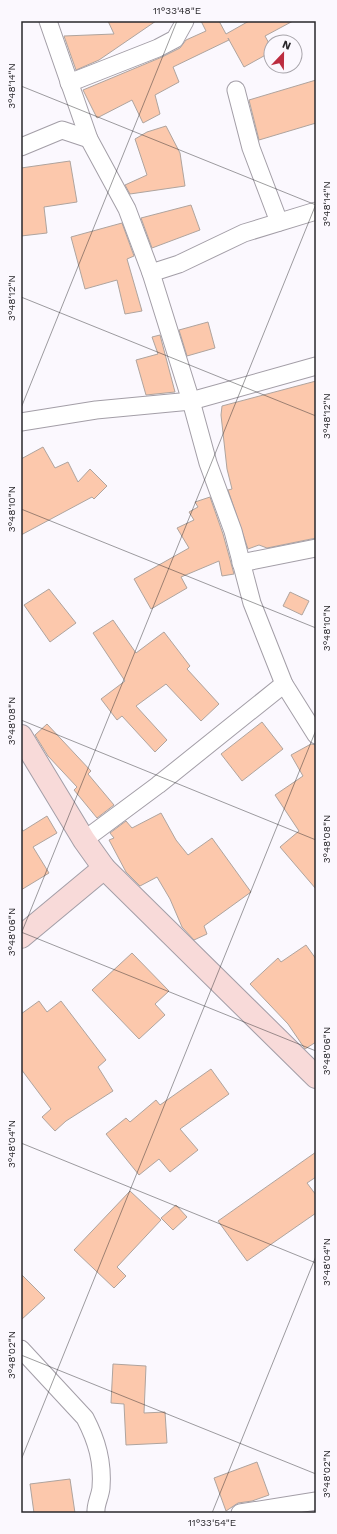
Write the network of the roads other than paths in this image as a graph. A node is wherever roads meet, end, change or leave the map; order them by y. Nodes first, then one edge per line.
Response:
1 (48, 21) edge
2 (185, 21) edge
3 (69, 83) junction
4 (236, 90) dead end
5 (89, 139) junction
6 (21, 147) edge
7 (316, 211) edge
8 (279, 222) junction
9 (151, 273) junction
10 (316, 366) edge
11 (191, 401) junction
12 (21, 422) edge
13 (316, 548) edge
14 (241, 563) junction
15 (284, 684) junction
16 (316, 735) edge
17 (21, 736) edge
18 (84, 840) junction
19 (104, 868) junction
20 (21, 938) edge
21 (316, 1077) edge
22 (21, 1349) edge
23 (316, 1501) edge
24 (96, 1513) edge
25 (240, 1513) edge

1 - 3 street
2 - 3 street
3 - 5 street
4 - 8 street
5 - 6 street
5 - 9 street
7 - 8 street
8 - 9 street
9 - 11 street
10 - 11 street
11 - 12 street
11 - 14 street
13 - 14 street
14 - 15 street
15 - 16 street
15 - 18 street
17 - 18 street
18 - 19 street
19 - 20 street
19 - 21 street
22 - 24 street
23 - 25 street

